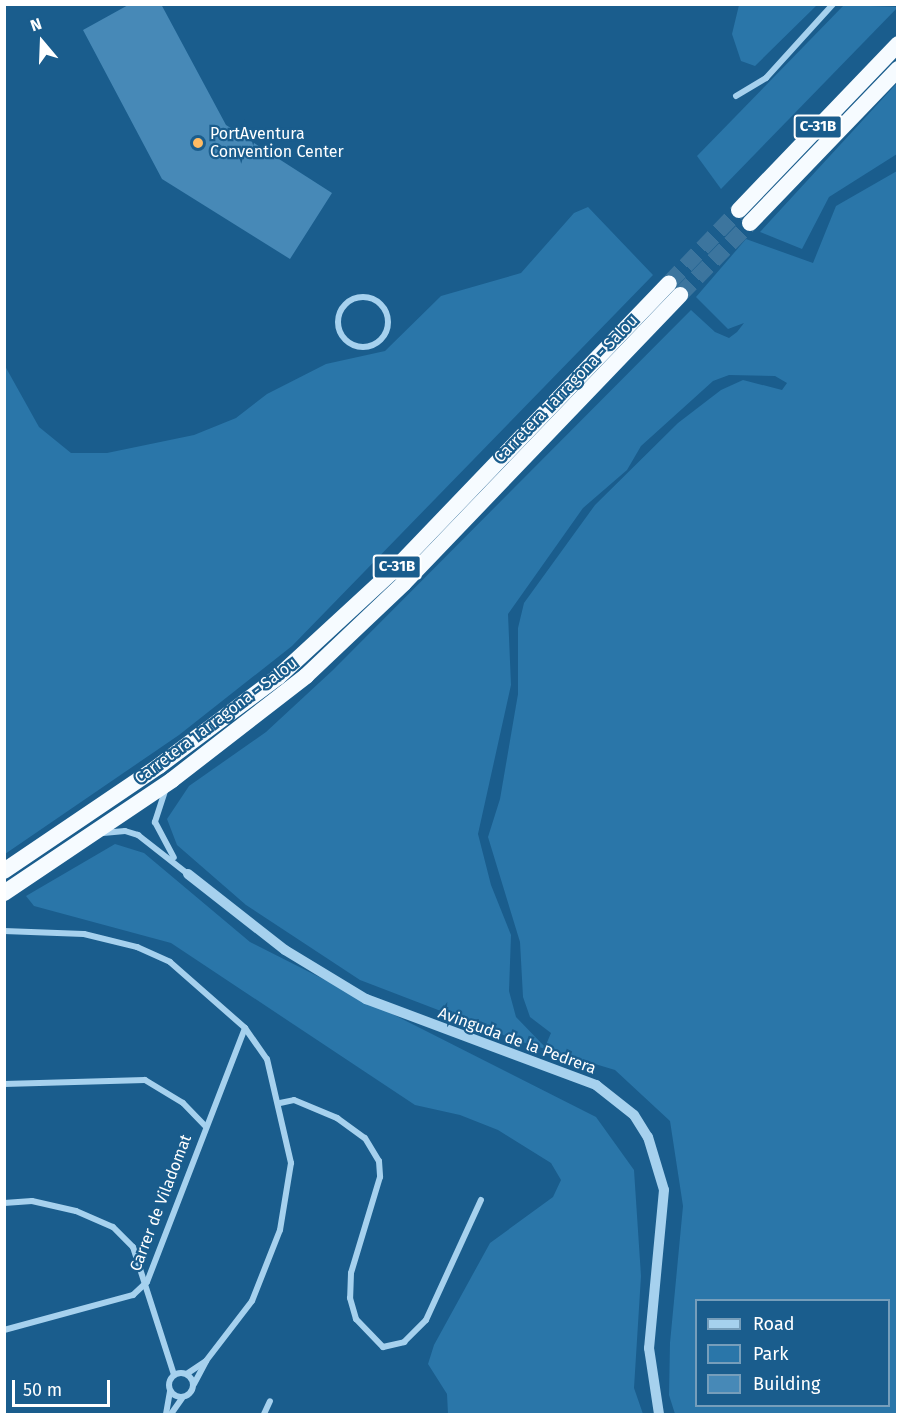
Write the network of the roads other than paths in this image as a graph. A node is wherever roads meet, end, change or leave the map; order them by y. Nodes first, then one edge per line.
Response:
1 (833, 4) edge
2 (897, 44) edge
3 (897, 69) edge
4 (736, 96) dead end
5 (338, 318) joint
6 (172, 780) junction
7 (88, 837) junction
8 (4, 871) edge
9 (188, 874) junction
10 (4, 893) edge
11 (6, 930) edge
12 (245, 1028) junction
13 (4, 1084) edge
14 (280, 1103) junction
15 (205, 1126) junction
16 (481, 1200) dead end
17 (4, 1203) edge
18 (147, 1282) junction
19 (4, 1329) edge
20 (206, 1361) junction
21 (187, 1374) junction
22 (174, 1375) junction
23 (194, 1384) junction
24 (170, 1390) junction
25 (182, 1398) junction
26 (270, 1401) dead end
27 (166, 1414) edge
28 (171, 1414) edge
29 (264, 1414) edge
30 (659, 1414) edge

1 - 4 street
2 - 3 highway, C-31B
5 - 5 street
6 - 7 highway, Carretera Tarragona - Salou / C-31B
6 - 8 highway, Carretera Tarragona - Salou / C-31B
6 - 9 street, Avinguda de la Pedrera
7 - 9 street, Avinguda de la Pedrera
7 - 10 highway, Carretera Tarragona - Salou / C-31B
9 - 30 street, Avinguda de la Pedrera
11 - 12 street
12 - 14 street
12 - 15 street, Carrer de Viladomat
13 - 15 street
14 - 16 street
14 - 20 street
15 - 18 street, Carrer de Viladomat
17 - 18 street
18 - 19 street, Carrer de Viladomat
18 - 22 street
20 - 21 street
20 - 23 street
21 - 22 street
21 - 23 street
22 - 24 street
23 - 25 street
24 - 25 street
24 - 27 street
25 - 28 street
26 - 29 street

